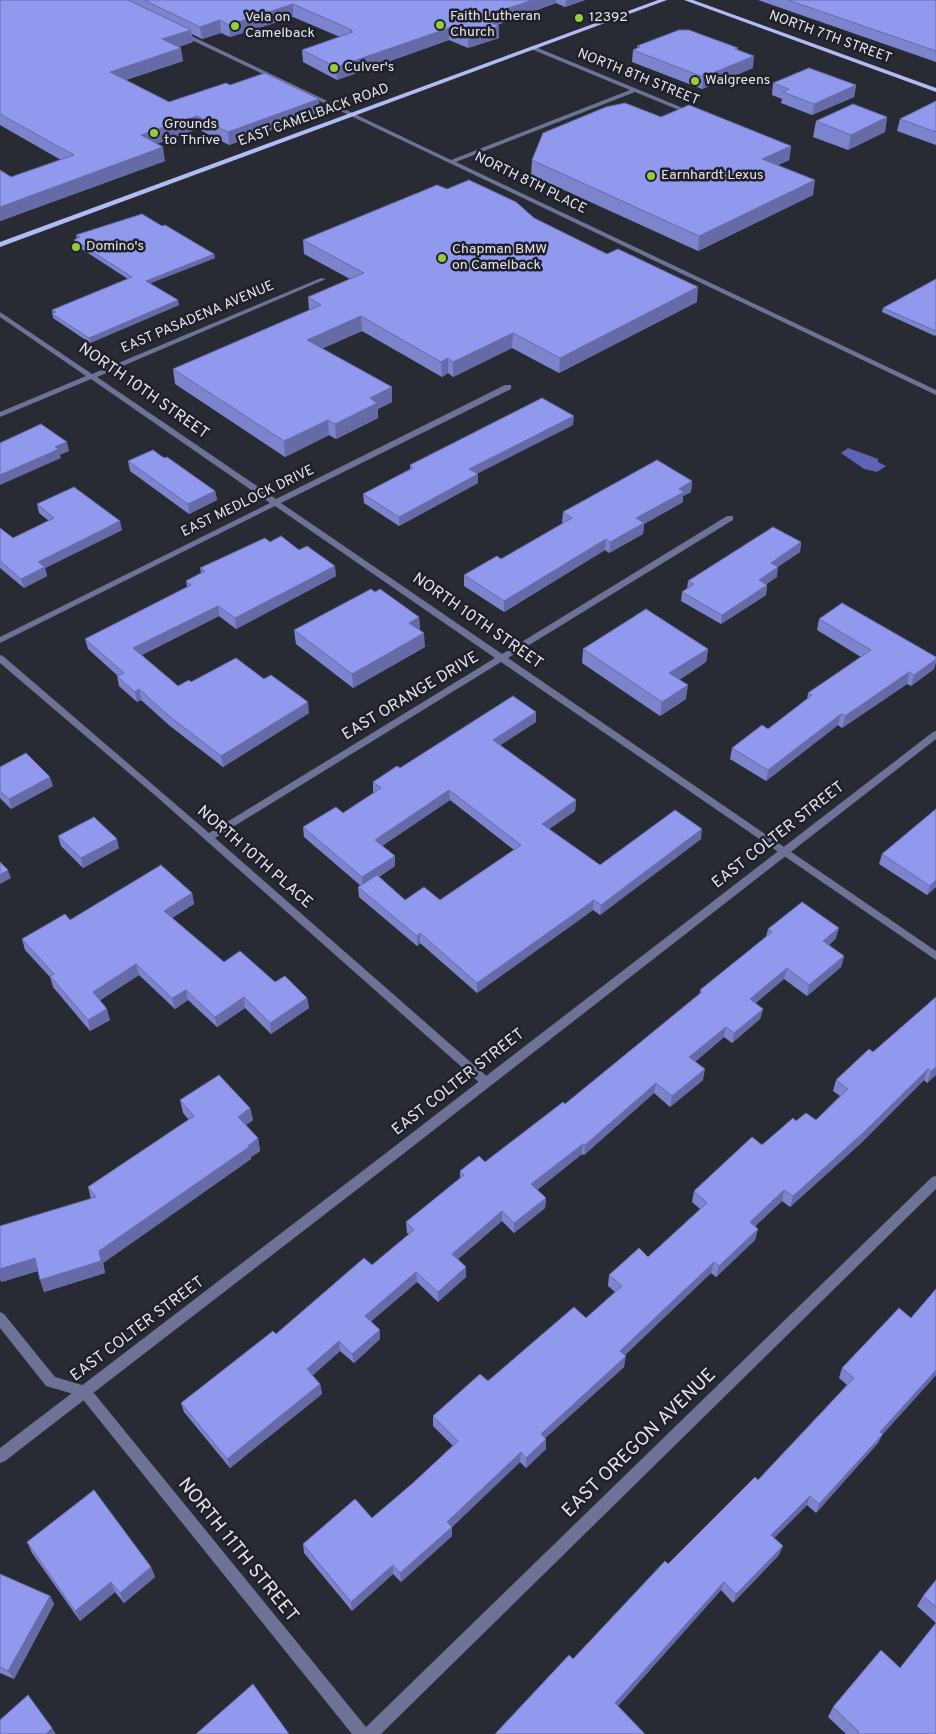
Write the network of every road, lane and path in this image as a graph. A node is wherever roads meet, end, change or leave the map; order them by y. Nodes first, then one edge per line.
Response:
1 (664, 0) edge
2 (687, 0) edge
3 (170, 28) edge
4 (533, 48) junction
5 (635, 90) junction
6 (936, 90) edge
7 (354, 114) junction
8 (699, 117) edge
9 (453, 161) junction
10 (0, 245) edge
11 (323, 279) dead end
12 (0, 314) edge
13 (93, 376) junction
14 (508, 387) dead end
15 (936, 393) edge
16 (0, 416) edge
17 (276, 502) junction
18 (730, 518) dead end
19 (0, 640) edge
20 (0, 658) edge
21 (504, 658) junction
22 (936, 734) edge
23 (208, 838) junction
24 (784, 853) junction
25 (936, 956) edge
26 (486, 1082) junction
27 (936, 1181) edge
28 (0, 1318) edge
29 (84, 1391) junction
30 (0, 1456) edge
31 (362, 1734) edge
32 (370, 1734) edge

1 - 4 main road, EAST CAMELBACK ROAD
2 - 6 main road, NORTH 7TH STREET
3 - 7 street, NORTH 8TH PLACE
4 - 5 street, NORTH 8TH STREET
4 - 7 main road, EAST CAMELBACK ROAD
5 - 8 street, NORTH 8TH STREET
5 - 9 street
7 - 9 street, NORTH 8TH PLACE
7 - 10 main road, EAST CAMELBACK ROAD
9 - 15 street, NORTH 8TH PLACE
11 - 13 street, EAST PASADENA AVENUE
12 - 13 street, NORTH 10TH STREET
13 - 16 street, EAST PASADENA AVENUE
13 - 17 street, NORTH 10TH STREET
14 - 17 street, EAST MEDLOCK DRIVE
17 - 19 street, EAST MEDLOCK DRIVE
17 - 21 street, NORTH 10TH STREET
18 - 21 street, EAST ORANGE DRIVE
20 - 23 street, NORTH 10TH PLACE
21 - 23 street, EAST ORANGE DRIVE
21 - 24 street, NORTH 10TH STREET
22 - 24 street, EAST COLTER STREET
23 - 26 street, NORTH 10TH PLACE
24 - 25 street, NORTH 10TH STREET
24 - 26 street, EAST COLTER STREET
26 - 29 street, EAST COLTER STREET
27 - 32 street, EAST OREGON AVENUE
28 - 29 street
29 - 30 street, EAST COLTER STREET
29 - 31 street, NORTH 11TH STREET

